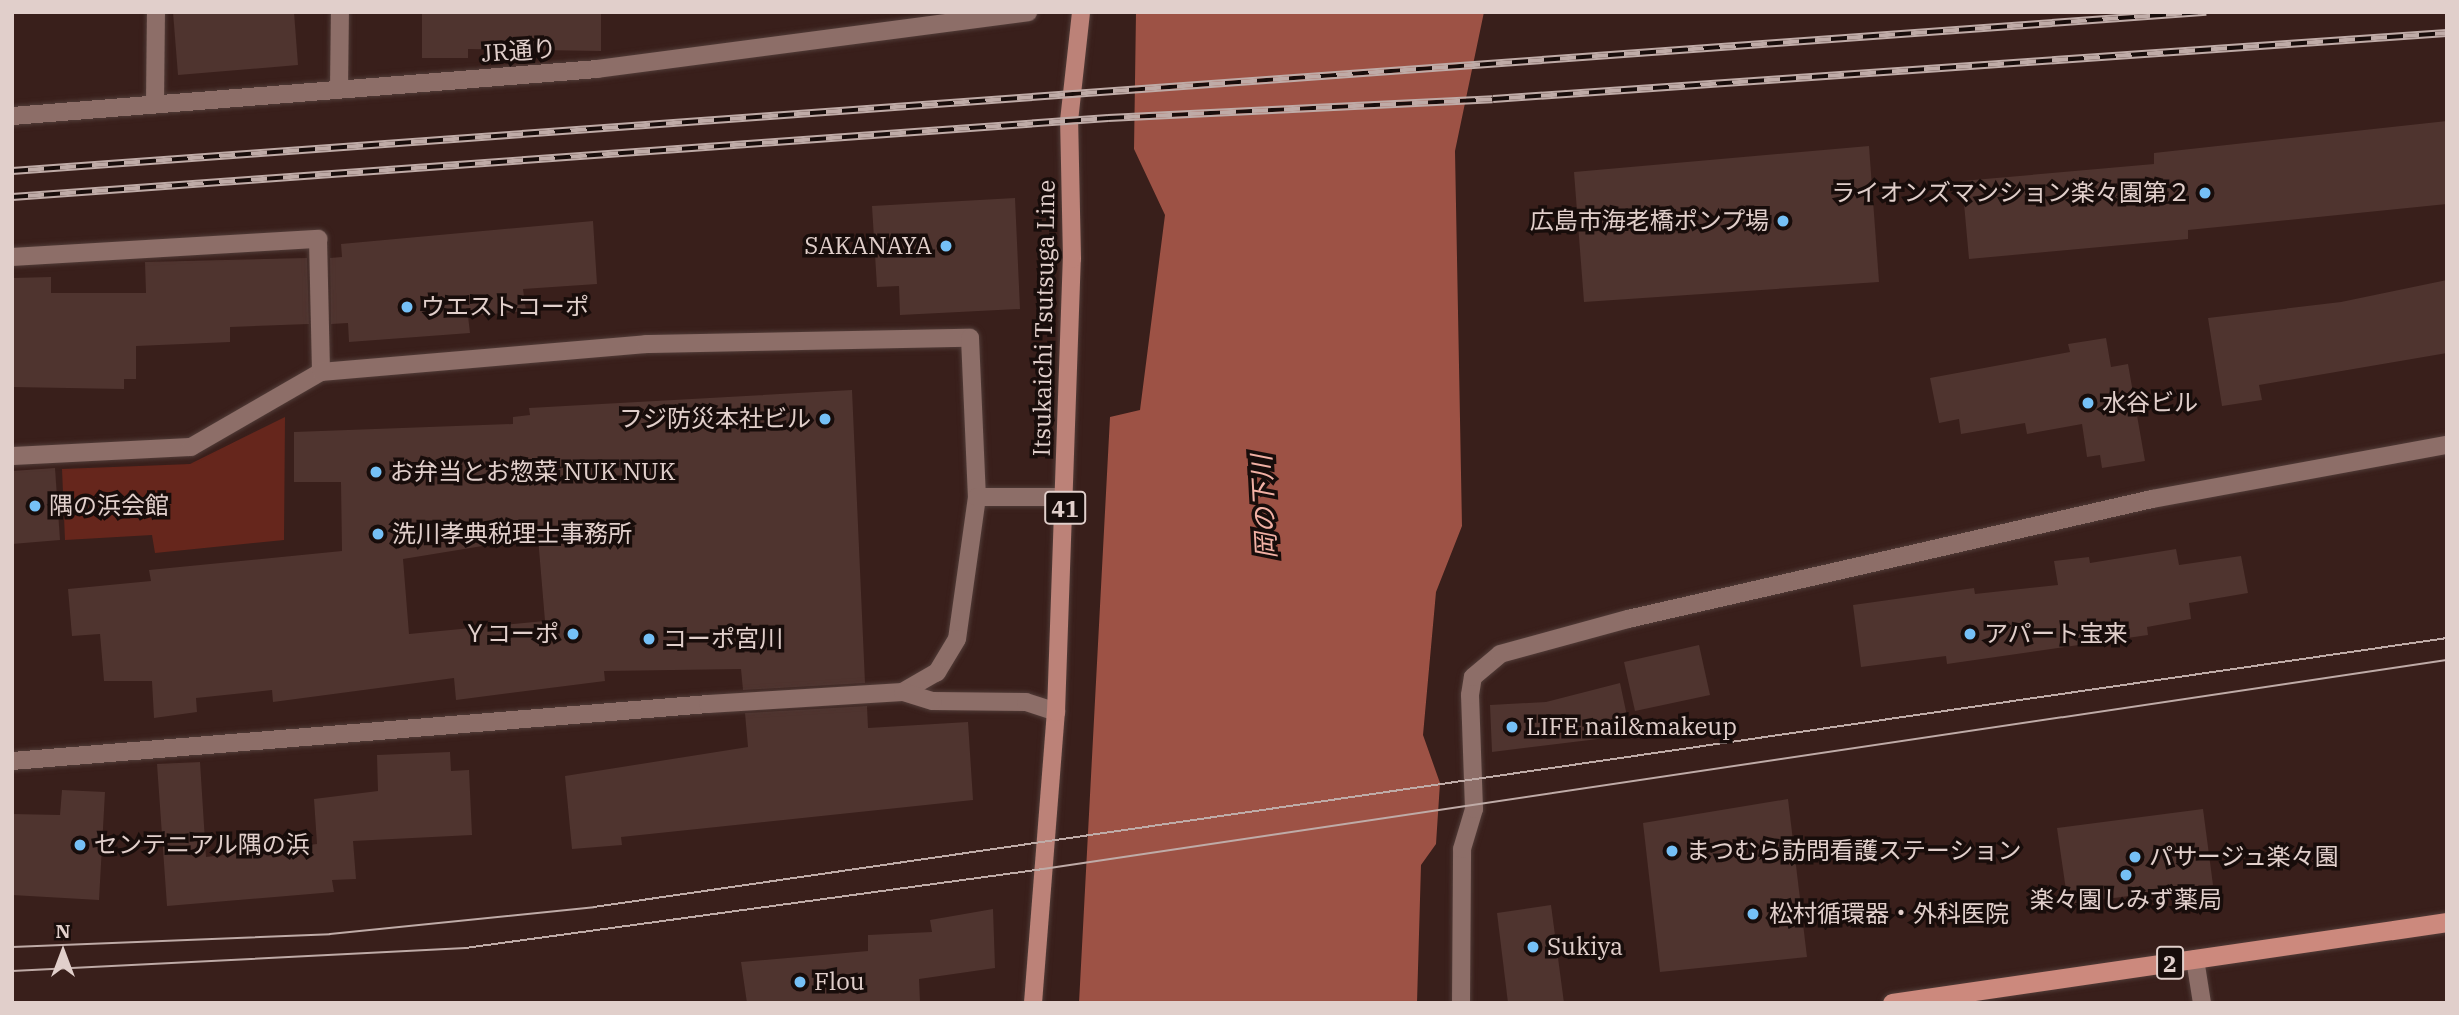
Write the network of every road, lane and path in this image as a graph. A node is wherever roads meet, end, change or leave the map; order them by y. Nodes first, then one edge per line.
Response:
1 (156, 12) edge
2 (340, 12) edge
3 (1028, 12) edge
4 (1082, 12) edge
5 (340, 89) junction
6 (155, 103) junction
7 (12, 116) edge
8 (12, 257) edge
9 (321, 372) junction
10 (2447, 445) edge
11 (12, 456) edge
12 (977, 497) junction
13 (1065, 497) junction
14 (903, 692) junction
15 (1056, 712) junction
16 (12, 761) edge
17 (2447, 922) edge
18 (2195, 959) junction
19 (1033, 1003) edge
20 (1461, 1003) edge
21 (1892, 1003) edge
22 (2202, 1003) edge

1 - 6 street
2 - 5 street
3 - 5 street, JR通り
4 - 13 main road, Itsukaichi Tsutsuga Line / 41
5 - 6 street, JR通り
6 - 7 street, JR通り
8 - 9 street
9 - 11 street
9 - 12 street
10 - 20 street
12 - 13 street
12 - 14 street
13 - 15 main road, Itsukaichi Tsutsuga Line / 41
14 - 15 street
14 - 16 street
15 - 19 main road, Itsukaichi Tsutsuga Line / 41
17 - 18 highway, 2
18 - 21 highway, 2
18 - 22 street

